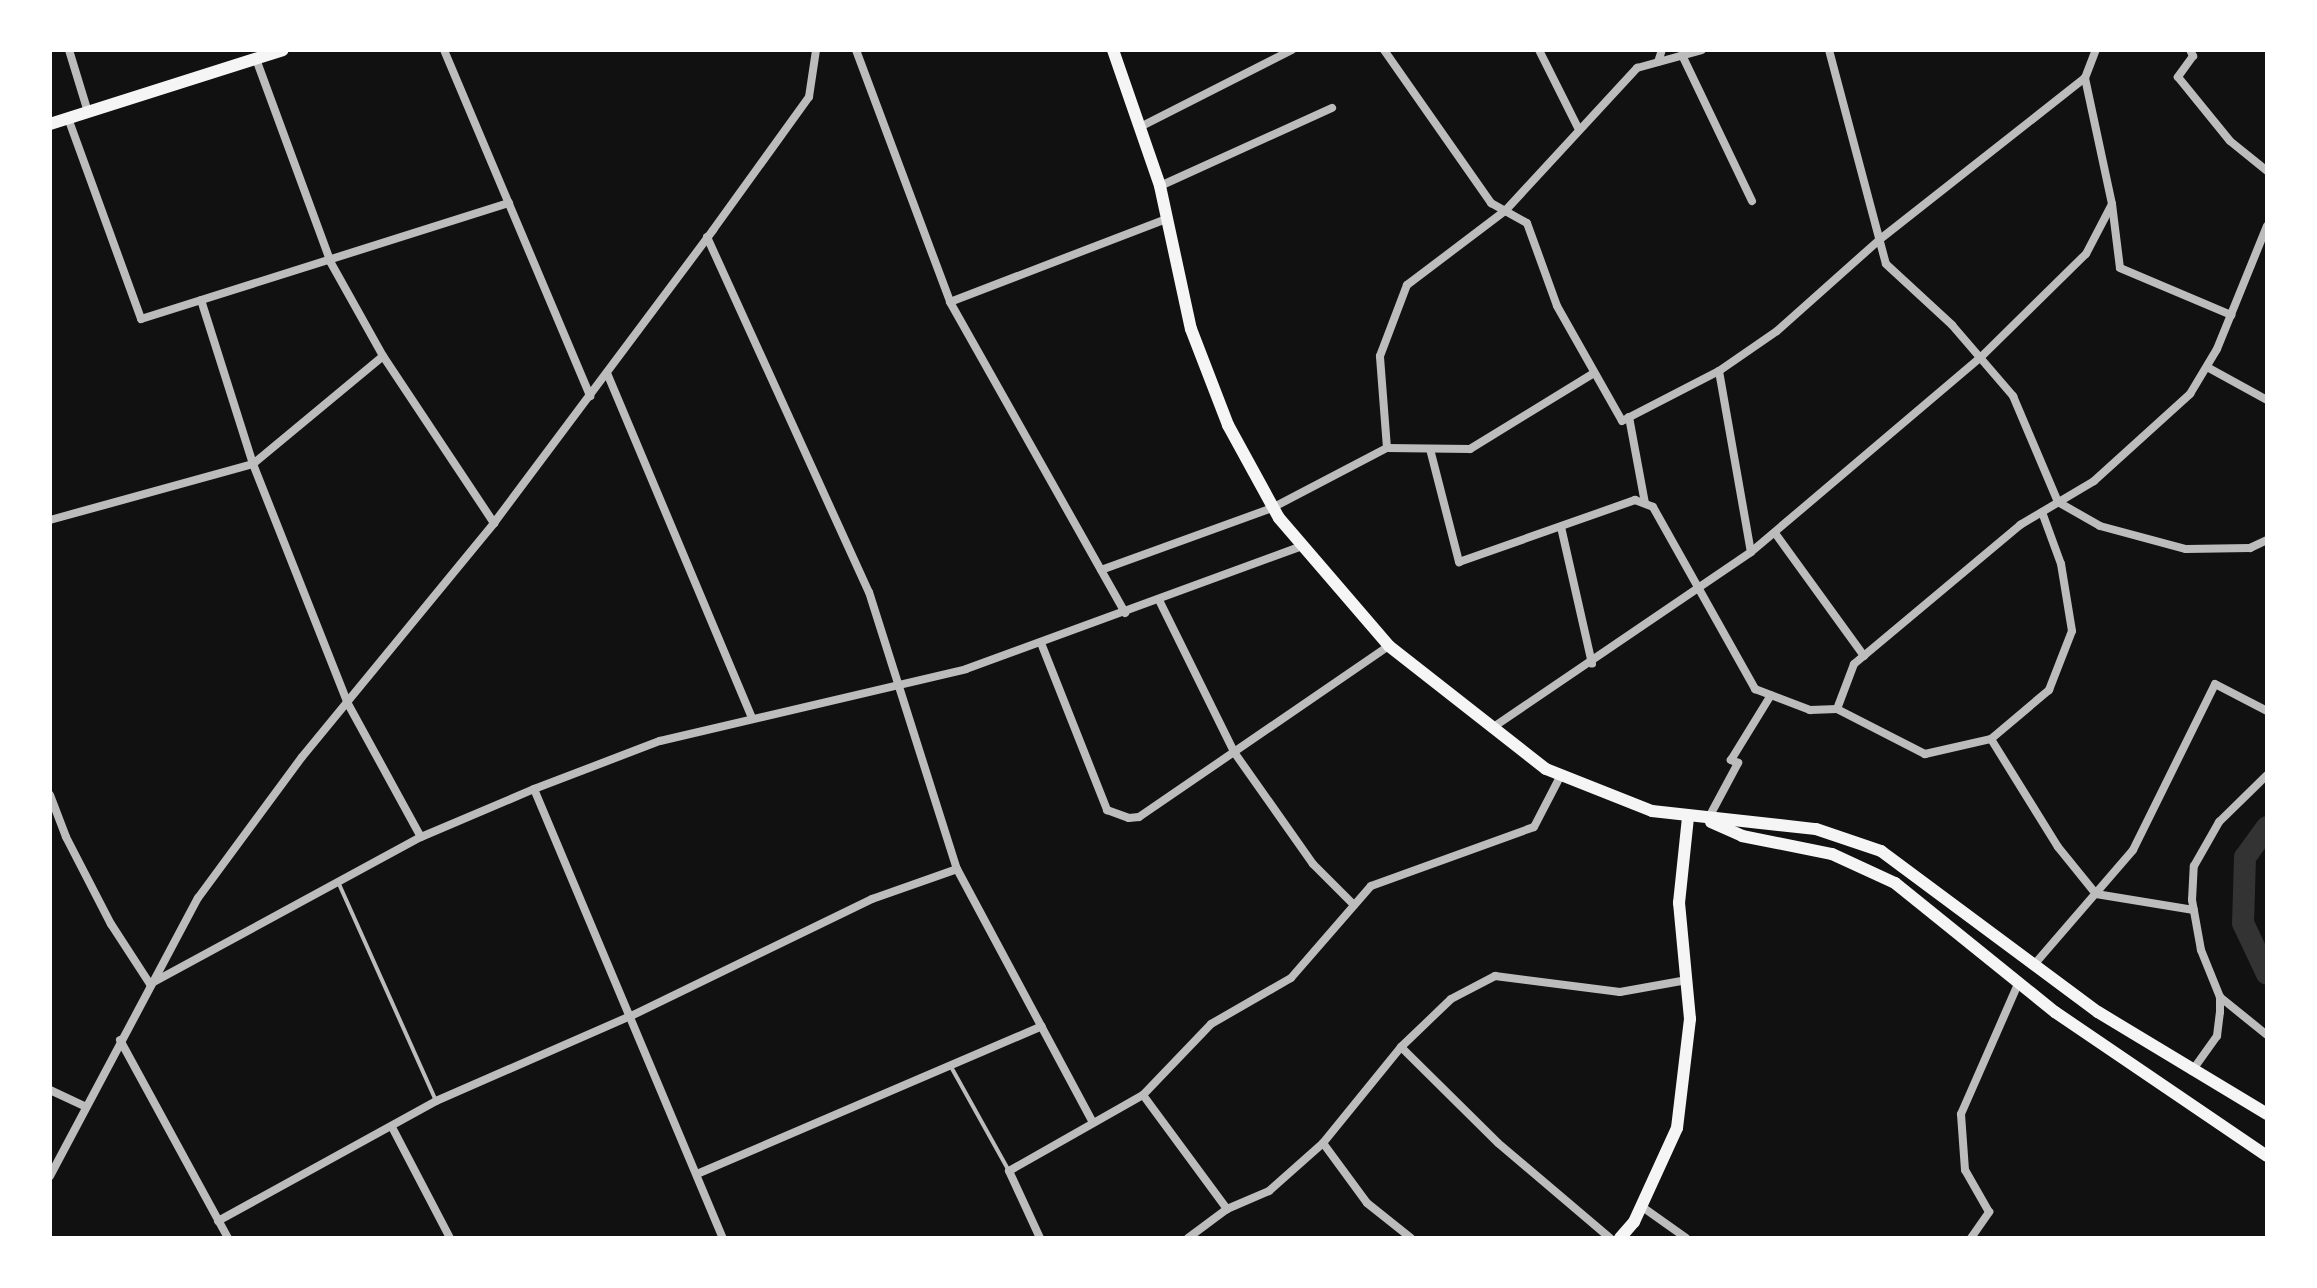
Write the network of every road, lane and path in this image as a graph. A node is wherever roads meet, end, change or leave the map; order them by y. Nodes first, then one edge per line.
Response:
1 (69, 50) edge
2 (283, 50) edge
3 (444, 50) edge
4 (816, 50) edge
5 (856, 50) edge
6 (1113, 50) edge
7 (1292, 50) edge
8 (1384, 50) edge
9 (1539, 50) edge
10 (1662, 50) edge
11 (1702, 50) edge
12 (1829, 50) edge
13 (2096, 50) edge
14 (2190, 50) edge
15 (1682, 55) junction
16 (256, 59) junction
17 (1658, 62) junction
18 (2085, 78) junction
19 (1332, 108) dead end
20 (88, 112) junction
21 (68, 118) junction
22 (50, 124) edge
23 (1142, 126) junction
24 (1579, 130) junction
25 (2267, 171) edge
26 (1160, 186) junction
27 (1752, 201) dead end
28 (509, 203) junction
29 (2112, 204) junction
30 (1505, 211) junction
31 (1166, 219) junction
32 (2267, 226) edge
33 (707, 237) junction
34 (1879, 240) junction
35 (331, 263) junction
36 (201, 300) junction
37 (950, 302) junction
38 (2231, 315) junction
39 (383, 356) junction
40 (1980, 358) junction
41 (2207, 367) junction
42 (1719, 371) junction
43 (607, 373) junction
44 (1594, 373) junction
45 (590, 396) junction
46 (2267, 400) edge
47 (1629, 417) junction
48 (1387, 448) junction
49 (1430, 449) junction
50 (253, 464) junction
51 (2058, 502) junction
52 (1645, 503) junction
53 (1272, 508) junction
54 (2042, 512) junction
55 (50, 520) edge
56 (494, 523) junction
57 (1561, 527) junction
58 (1775, 533) junction
59 (2267, 540) edge
60 (1303, 546) junction
61 (1751, 552) junction
62 (1101, 570) junction
63 (1699, 592) junction
64 (1159, 600) junction
65 (1125, 613) junction
66 (1041, 643) junction
67 (1389, 646) junction
68 (1864, 656) junction
69 (1592, 664) junction
70 (901, 682) junction
71 (1771, 695) junction
72 (347, 702) junction
73 (1837, 709) junction
74 (2267, 711) edge
75 (752, 718) junction
76 (1491, 728) junction
77 (1991, 739) junction
78 (1234, 752) junction
79 (1561, 775) junction
80 (2267, 775) edge
81 (534, 789) junction
82 (50, 795) edge
83 (1688, 818) junction
84 (1708, 821) junction
85 (421, 837) junction
86 (957, 869) junction
87 (338, 881) junction
88 (2096, 894) junction
89 (1354, 905) junction
90 (2194, 910) junction
91 (2033, 966) junction
92 (1687, 980) junction
93 (150, 984) junction
94 (2018, 984) junction
95 (2220, 997) junction
96 (633, 1015) junction
97 (1042, 1026) junction
98 (2267, 1035) edge
99 (120, 1040) junction
100 (1401, 1047) junction
101 (949, 1064) junction
102 (2192, 1071) junction
103 (50, 1090) edge
104 (1143, 1095) junction
105 (436, 1101) junction
106 (84, 1106) junction
107 (2267, 1114) edge
108 (1093, 1123) junction
109 (393, 1129) junction
110 (1323, 1143) junction
111 (2267, 1156) edge
112 (1009, 1171) junction
113 (697, 1174) junction
114 (50, 1176) edge
115 (1641, 1206) junction
116 (1227, 1209) junction
117 (218, 1221) junction
118 (228, 1238) edge
119 (450, 1238) edge
120 (723, 1238) edge
121 (1040, 1238) edge
122 (1188, 1238) edge
123 (1411, 1238) edge
124 (1610, 1238) edge
125 (1620, 1238) edge
126 (1686, 1238) edge
127 (1971, 1238) edge

1 - 20 street
2 - 16 main road
3 - 28 street
4 - 33 street
5 - 37 street
6 - 23 main road
7 - 23 street
8 - 30 street
9 - 24 street
10 - 17 street
11 - 15 street
12 - 34 street
13 - 18 street
14 - 25 street
15 - 17 street
15 - 27 street
16 - 20 main road
16 - 35 street
17 - 24 street
18 - 29 street
18 - 34 street
19 - 26 street
20 - 21 main road
21 - 22 main road
21 - 36 street
23 - 26 main road
24 - 30 street
26 - 31 main road
28 - 35 street
28 - 45 street
29 - 38 street
29 - 40 street
30 - 44 street
30 - 48 street
31 - 37 street
31 - 53 main road
32 - 38 street
33 - 43 street
33 - 70 street
34 - 40 street
34 - 42 street
35 - 36 street
35 - 39 street
36 - 50 street
37 - 62 street
38 - 41 street
39 - 50 street
39 - 56 street
40 - 51 street
40 - 58 street
41 - 46 street
41 - 51 street
42 - 47 street
42 - 61 street
43 - 45 street
43 - 75 street
44 - 47 street
44 - 49 street
45 - 56 street
47 - 52 street
48 - 49 street
48 - 53 street
49 - 57 street
50 - 55 street
50 - 72 street
51 - 54 street
51 - 59 street
52 - 57 street
52 - 63 street
53 - 60 main road
53 - 62 street
54 - 68 street
54 - 77 street
56 - 72 street
57 - 69 street
58 - 61 street
58 - 68 street
60 - 64 street
60 - 67 main road
61 - 63 street
62 - 65 street
63 - 69 street
63 - 71 street
64 - 65 street
64 - 78 street
65 - 66 street
66 - 70 street
66 - 78 street
67 - 76 main road
67 - 78 street
68 - 73 street
69 - 76 street
70 - 75 street
70 - 86 street
71 - 73 street
71 - 84 street
72 - 85 street
72 - 93 street
73 - 77 street
74 - 88 street
75 - 81 street
76 - 79 main road
77 - 88 street
78 - 89 street
79 - 83 main road
79 - 89 street
80 - 90 street
81 - 85 street
81 - 96 street
82 - 93 street
83 - 84 main road
83 - 92 main road
84 - 91 main road
84 - 94 main road
85 - 87 street
86 - 96 street
86 - 97 street
87 - 93 street
87 - 105 lane
88 - 90 street
88 - 91 street
89 - 104 street
90 - 95 street
91 - 102 main road
92 - 100 street
92 - 115 main road
93 - 99 street
94 - 111 main road
94 - 127 street
95 - 98 street
95 - 102 street
96 - 105 street
96 - 113 street
97 - 101 street
97 - 108 street
99 - 106 street
99 - 117 street
100 - 110 street
100 - 124 street
101 - 112 lane
101 - 113 street
102 - 107 main road
103 - 106 street
104 - 108 street
104 - 116 street
105 - 109 street
106 - 114 street
108 - 112 street
109 - 117 street
109 - 119 street
110 - 116 street
110 - 123 street
112 - 121 street
113 - 120 street
115 - 125 main road
115 - 126 street
116 - 122 street
117 - 118 street

